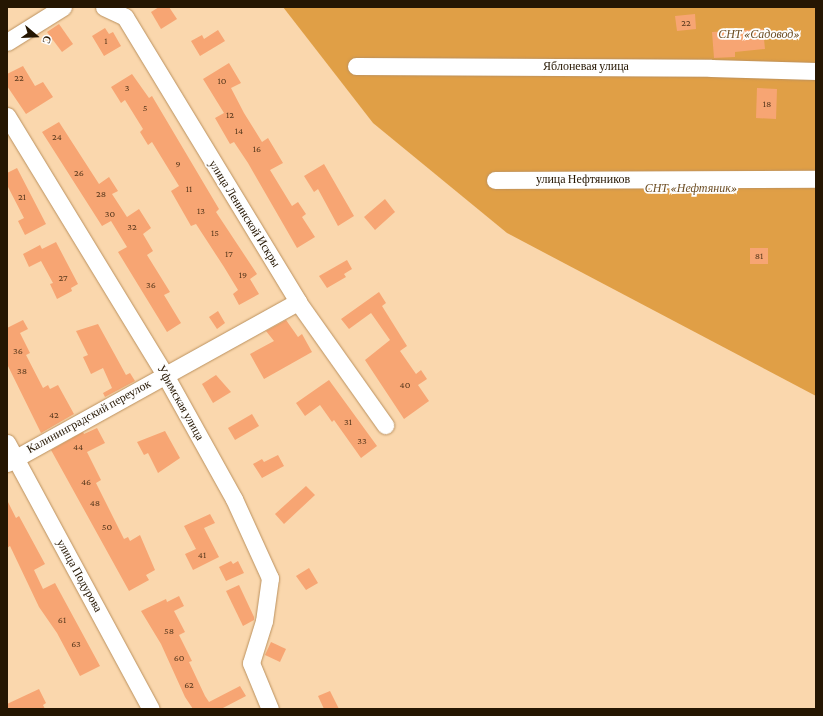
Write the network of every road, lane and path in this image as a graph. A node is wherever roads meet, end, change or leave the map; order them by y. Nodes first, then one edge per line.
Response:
1 (63, 7) edge
2 (104, 7) edge
3 (7, 42) edge
4 (356, 66) dead end
5 (816, 71) edge
6 (7, 116) edge
7 (816, 178) edge
8 (495, 180) dead end
9 (298, 302) junction
10 (165, 376) junction
11 (384, 425) dead end
12 (7, 443) edge
13 (11, 461) edge
14 (151, 709) edge
15 (270, 709) edge

1 - 3 street
2 - 9 street, улица Ленинской Искры
4 - 5 street, Яблоневая улица
6 - 10 street, Уфимская улица
7 - 8 street, улица Нефтяников
9 - 10 street, Калининградский переулок
9 - 11 street, улица Ленинской Искры
10 - 13 street, Калининградский переулок
10 - 15 street, Уфимская улица
12 - 13 street, улица Подурова
13 - 14 street, улица Подурова

